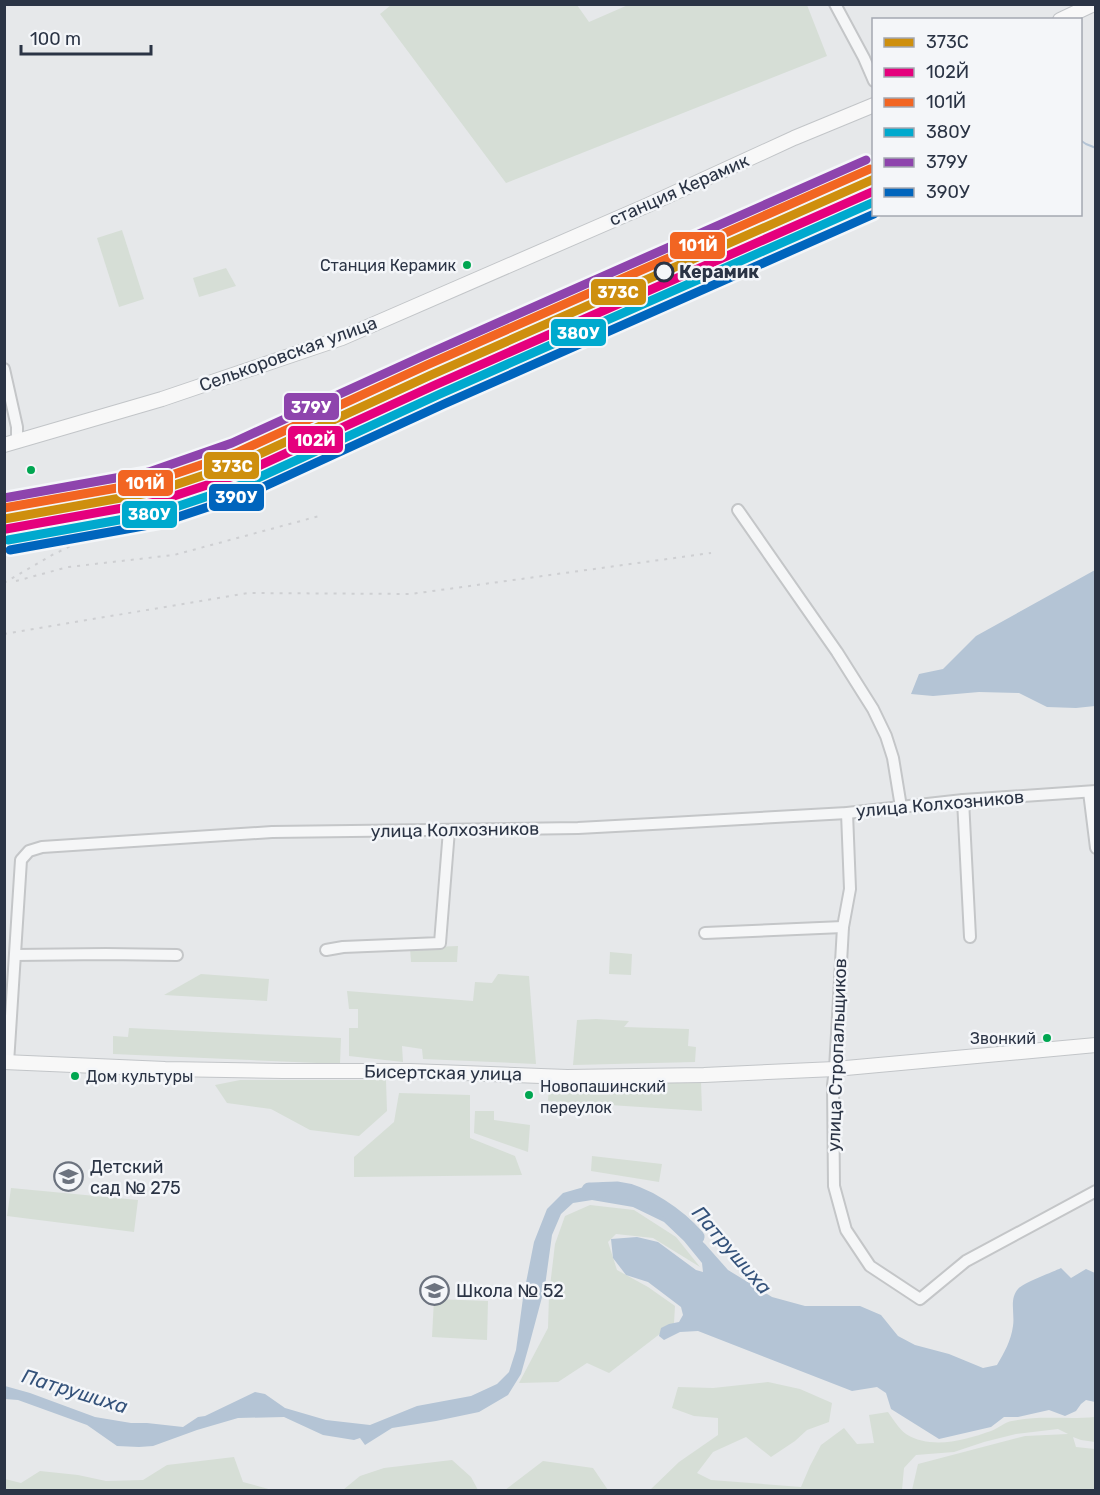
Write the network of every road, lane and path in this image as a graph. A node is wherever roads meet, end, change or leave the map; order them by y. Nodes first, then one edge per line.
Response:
1 (835, 4) edge
2 (1094, 4) edge
3 (1064, 18) edge
4 (872, 78) edge
5 (872, 105) edge
6 (563, 242) joint
7 (4, 369) edge
8 (11, 443) edge
9 (738, 510) dead end
10 (1092, 792) edge
11 (963, 800) junction
12 (901, 807) junction
13 (847, 813) junction
14 (449, 830) junction
15 (1095, 848) edge
16 (843, 927) junction
17 (705, 933) dead end
18 (970, 938) dead end
19 (326, 950) dead end
20 (177, 955) dead end
21 (15, 956) junction
22 (1095, 1045) edge
23 (6, 1063) edge
24 (835, 1069) junction
25 (1095, 1191) edge

1 - 4 street
2 - 3 main road
5 - 6 main road, станция Керамик
6 - 8 main road, Селькоровская улица
7 - 8 street
9 - 12 street
10 - 11 street, улица Колхозников
10 - 15 street
11 - 12 street, улица Колхозников
11 - 18 street
12 - 13 street, улица Колхозников
13 - 14 street, улица Колхозников
13 - 16 street, улица Стропальщиков
14 - 19 street
14 - 21 street, улица Колхозников
16 - 17 street
16 - 24 street, улица Стропальщиков
20 - 21 street
21 - 23 street, улица Колхозников
22 - 24 main road, Бисертская улица
23 - 24 main road, Бисертская улица
24 - 25 street, улица Стропальщиков

